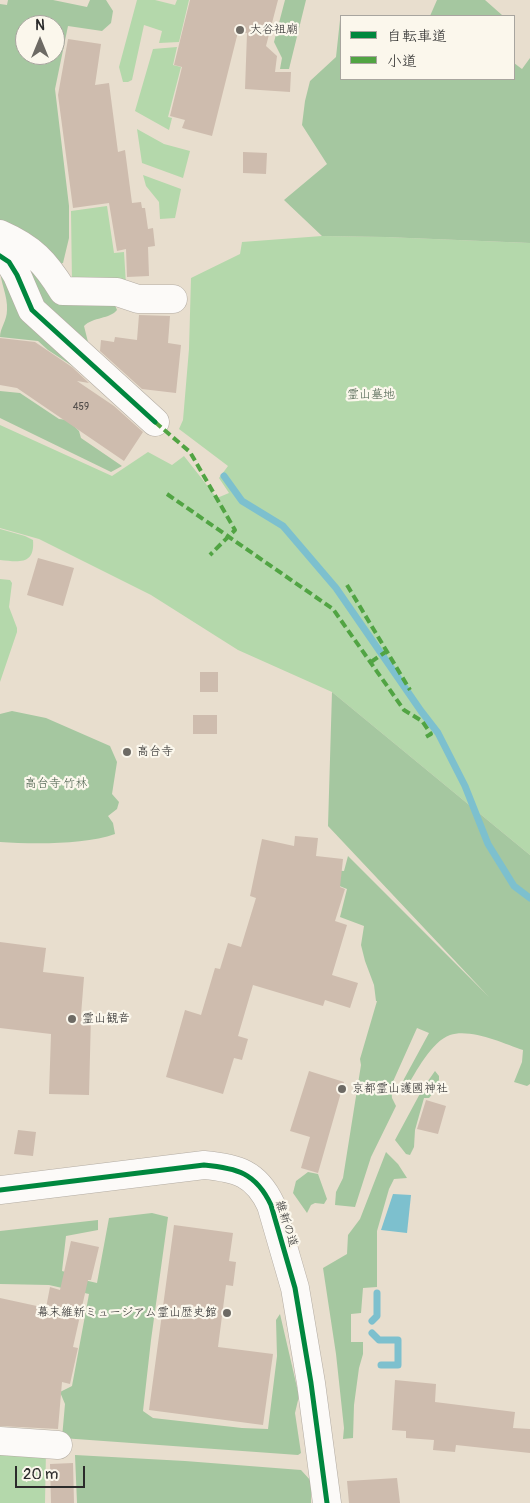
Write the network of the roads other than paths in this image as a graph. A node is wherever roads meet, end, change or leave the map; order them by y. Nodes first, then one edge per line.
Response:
1 (0, 234) edge
2 (0, 256) edge
3 (173, 300) dead end
4 (155, 422) dead end
5 (0, 1190) edge
6 (0, 1441) edge
7 (58, 1445) dead end
8 (327, 1503) edge

1 - 3 street
2 - 4 street
5 - 8 street, 維新の道
6 - 7 street

